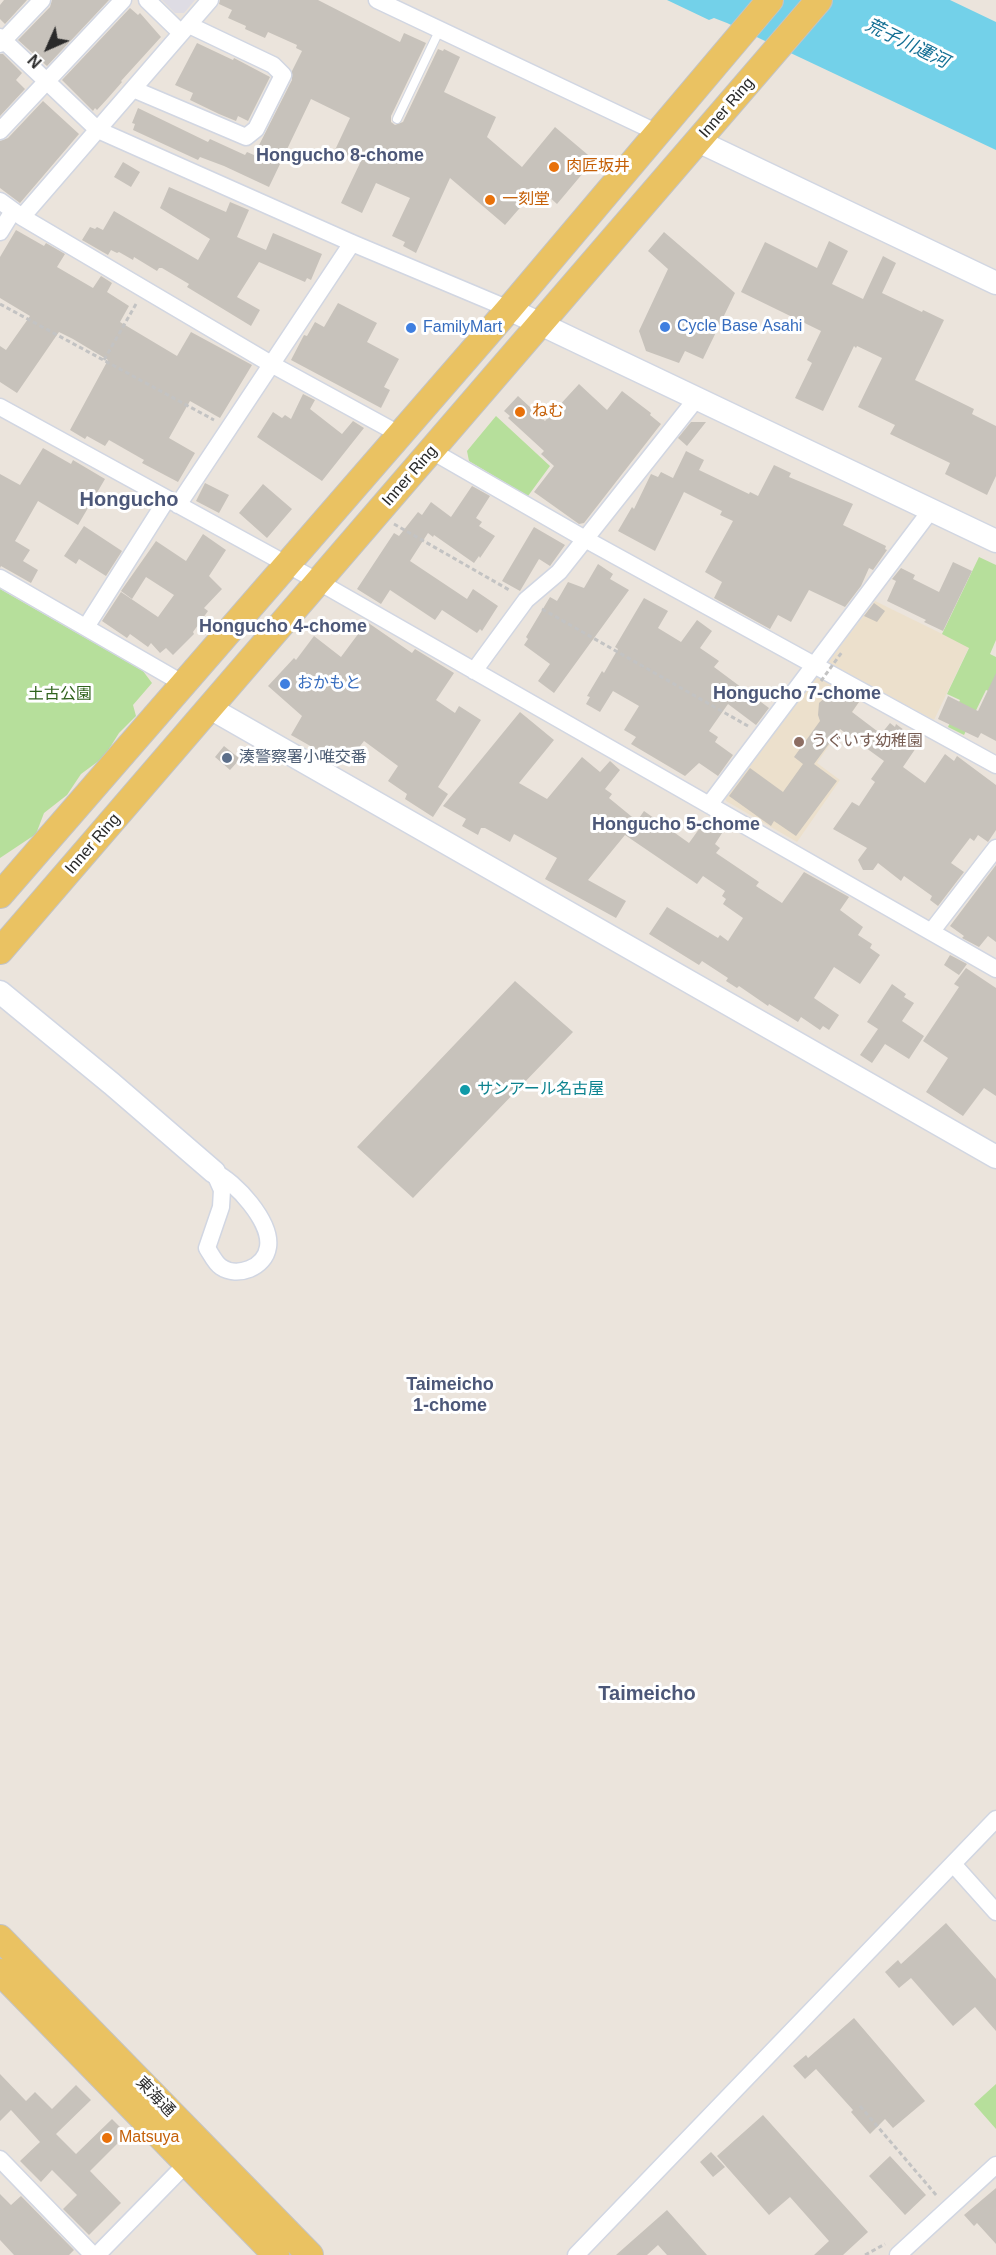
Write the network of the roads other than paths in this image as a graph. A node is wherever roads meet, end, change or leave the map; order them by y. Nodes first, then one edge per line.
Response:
1 (42, 0) edge
2 (123, 0) edge
3 (147, 0) edge
4 (210, 0) edge
5 (378, 0) edge
6 (770, 0) edge
7 (819, 0) edge
8 (185, 29) junction
9 (440, 29) junction
10 (1, 40) edge
11 (47, 81) junction
12 (133, 89) junction
13 (397, 119) dead end
14 (98, 130) junction
15 (0, 131) edge
16 (658, 133) junction
17 (698, 141) junction
18 (12, 210) edge
19 (0, 232) edge
20 (352, 243) junction
21 (996, 284) edge
22 (508, 309) junction
23 (541, 324) junction
24 (271, 364) junction
25 (697, 398) junction
26 (0, 407) edge
27 (399, 434) junction
28 (432, 450) junction
29 (172, 502) junction
30 (931, 510) junction
31 (585, 539) junction
32 (996, 541) edge
33 (286, 564) junction
34 (0, 578) edge
35 (319, 582) junction
36 (86, 627) junction
37 (474, 671) junction
38 (818, 673) junction
39 (182, 683) junction
40 (210, 708) junction
41 (996, 765) edge
42 (709, 805) junction
43 (996, 848) edge
44 (0, 895) edge
45 (931, 932) junction
46 (0, 951) edge
47 (996, 969) edge
48 (0, 992) edge
49 (996, 1157) edge
50 (214, 1172) junction
51 (996, 1820) edge
52 (954, 1865) junction
53 (996, 1912) edge
54 (0, 1938) edge
55 (0, 1972) edge
56 (0, 2159) edge
57 (187, 2163) junction
58 (996, 2165) edge
59 (95, 2255) edge
60 (276, 2255) edge
61 (310, 2255) edge
62 (576, 2255) edge
63 (898, 2255) edge

1 - 10 street
2 - 11 street
3 - 8 street
4 - 8 street
5 - 9 street
6 - 16 main road
7 - 17 main road, Inner Ring
8 - 12 street
8 - 12 street
9 - 13 lane
9 - 16 street
10 - 11 street
11 - 14 street
11 - 15 street
12 - 14 street
14 - 18 street
14 - 20 street
16 - 22 main road
17 - 21 street
17 - 23 main road, Inner Ring
18 - 19 street
18 - 24 street
20 - 22 street
20 - 24 street
22 - 23 street
22 - 27 main road
23 - 25 street
23 - 28 main road, Inner Ring
24 - 27 street
24 - 29 street
25 - 30 street
25 - 31 street
26 - 29 street
27 - 33 main road
28 - 31 street
28 - 35 main road, Inner Ring
29 - 33 street
29 - 36 street
30 - 32 street
30 - 38 street
31 - 37 street
31 - 38 street
33 - 35 street
33 - 39 main road
34 - 36 street
35 - 37 street
35 - 40 main road, Inner Ring
36 - 39 street
37 - 42 street
38 - 41 street
38 - 42 street
39 - 44 main road
40 - 46 main road, Inner Ring
40 - 49 street
42 - 45 street
43 - 45 street
45 - 47 street
48 - 50 street
50 - 50 street
51 - 52 street
52 - 53 street
52 - 62 street
54 - 61 main road, 東海通
55 - 57 main road, 東海通
56 - 59 street
57 - 59 street
57 - 60 main road, 東海通
58 - 63 street

